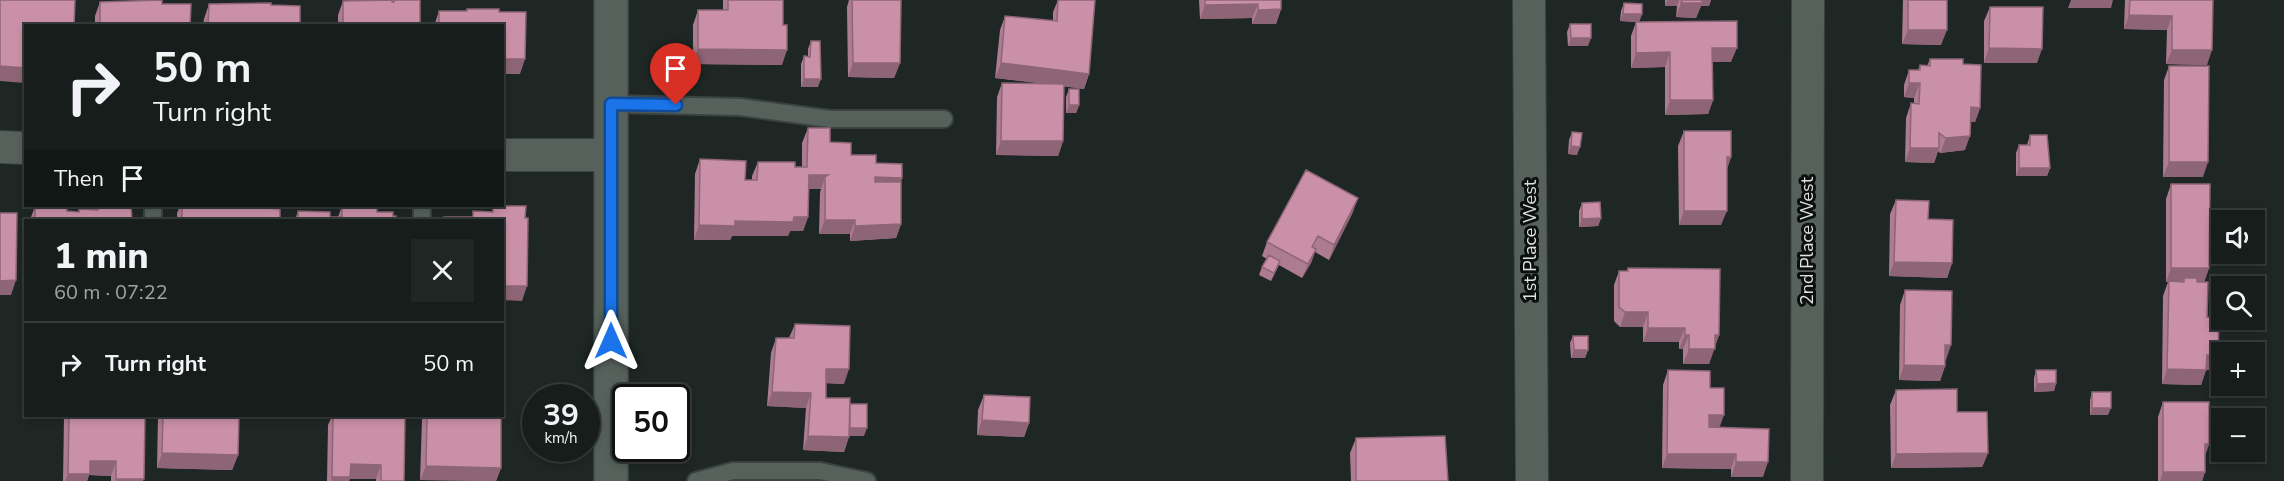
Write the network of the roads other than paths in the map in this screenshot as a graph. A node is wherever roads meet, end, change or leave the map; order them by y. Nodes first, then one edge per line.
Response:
1 (611, 0) edge
2 (1529, 0) edge
3 (1808, 0) edge
4 (611, 104) junction
5 (944, 119) dead end
6 (0, 147) edge
7 (24, 148) edge
8 (504, 155) edge
9 (611, 155) junction
10 (611, 481) edge
11 (696, 481) edge
12 (867, 481) edge
13 (1532, 481) edge
14 (1807, 481) edge

1 - 4 main road
2 - 13 street, 1st Place West
3 - 14 street, 2nd Place West
4 - 5 lane
4 - 9 main road
6 - 7 street
8 - 9 street
9 - 10 main road
11 - 12 lane

